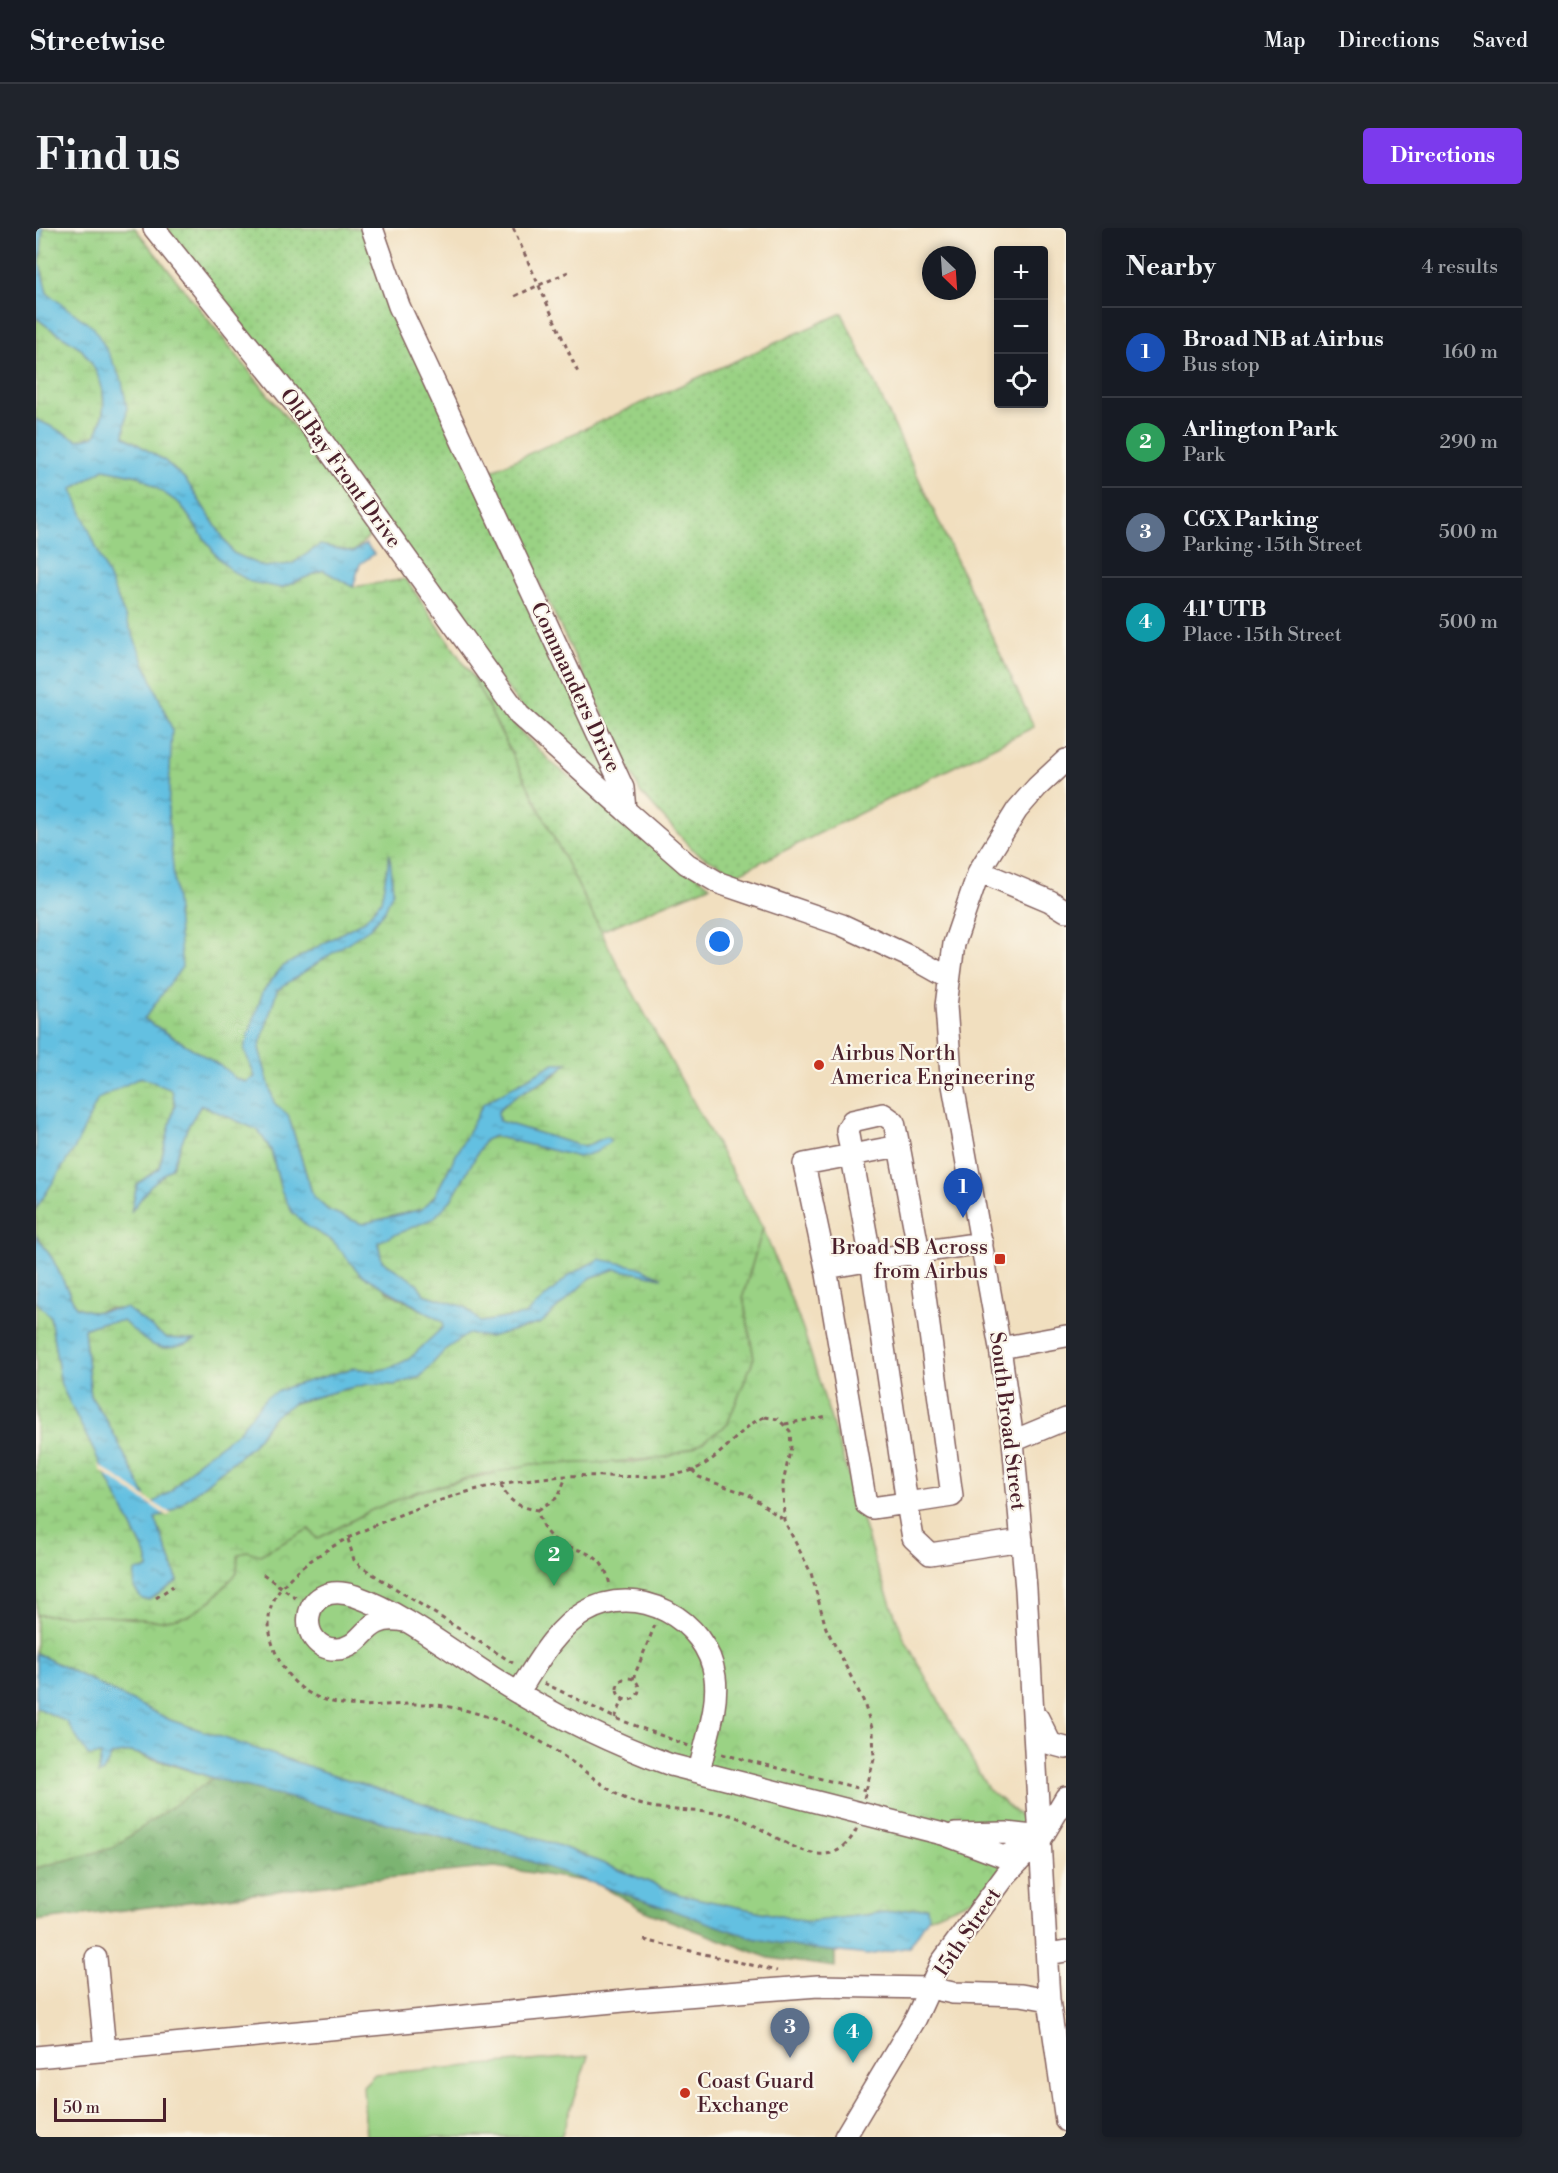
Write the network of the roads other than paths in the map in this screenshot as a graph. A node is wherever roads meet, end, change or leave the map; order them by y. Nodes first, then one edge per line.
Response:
1 (154, 228) edge
2 (372, 228) edge
3 (1066, 760) edge
4 (625, 810) junction
5 (979, 871) junction
6 (1066, 911) edge
7 (948, 978) junction
8 (899, 1146) junction
9 (852, 1155) junction
10 (982, 1243) junction
11 (919, 1252) junction
12 (871, 1260) junction
13 (826, 1268) junction
14 (1066, 1336) edge
15 (1000, 1348) junction
16 (1066, 1419) edge
17 (1013, 1441) junction
18 (907, 1503) junction
19 (1022, 1540) junction
20 (404, 1621) junction
21 (518, 1693) junction
22 (1034, 1711) junction
23 (1066, 1748) edge
24 (699, 1772) junction
25 (1066, 1797) edge
26 (1042, 1837) junction
27 (1057, 1952) edge
28 (96, 1958) dead end
29 (930, 1988) junction
30 (1049, 2000) junction
31 (105, 2050) junction
32 (36, 2057) edge
33 (1066, 2121) edge
34 (845, 2137) edge

1 - 4 street, Old Bay Front Drive
2 - 4 street, Commanders Drive
3 - 5 street, South Broad Street
4 - 7 street
5 - 6 street
5 - 7 street, South Broad Street
7 - 10 street, South Broad Street
8 - 9 street
8 - 9 street
8 - 11 street
9 - 12 street
9 - 13 street
10 - 11 street
10 - 15 street, South Broad Street
11 - 12 street
11 - 18 street
12 - 13 street
12 - 18 street
13 - 18 street
14 - 15 street
15 - 17 street, South Broad Street
16 - 17 street
17 - 19 street, South Broad Street
18 - 19 street
19 - 22 street, South Broad Street
20 - 20 street
20 - 21 street
21 - 24 street
21 - 24 street
22 - 23 street
22 - 26 street, South Broad Street
24 - 26 street
25 - 26 street, 15th Street
26 - 27 street, South Broad Street
26 - 29 street, 15th Street
27 - 30 street, South Broad Street
28 - 31 street
29 - 30 street
29 - 31 street
29 - 34 street, 15th Street
30 - 33 street, South Broad Street
31 - 32 street

